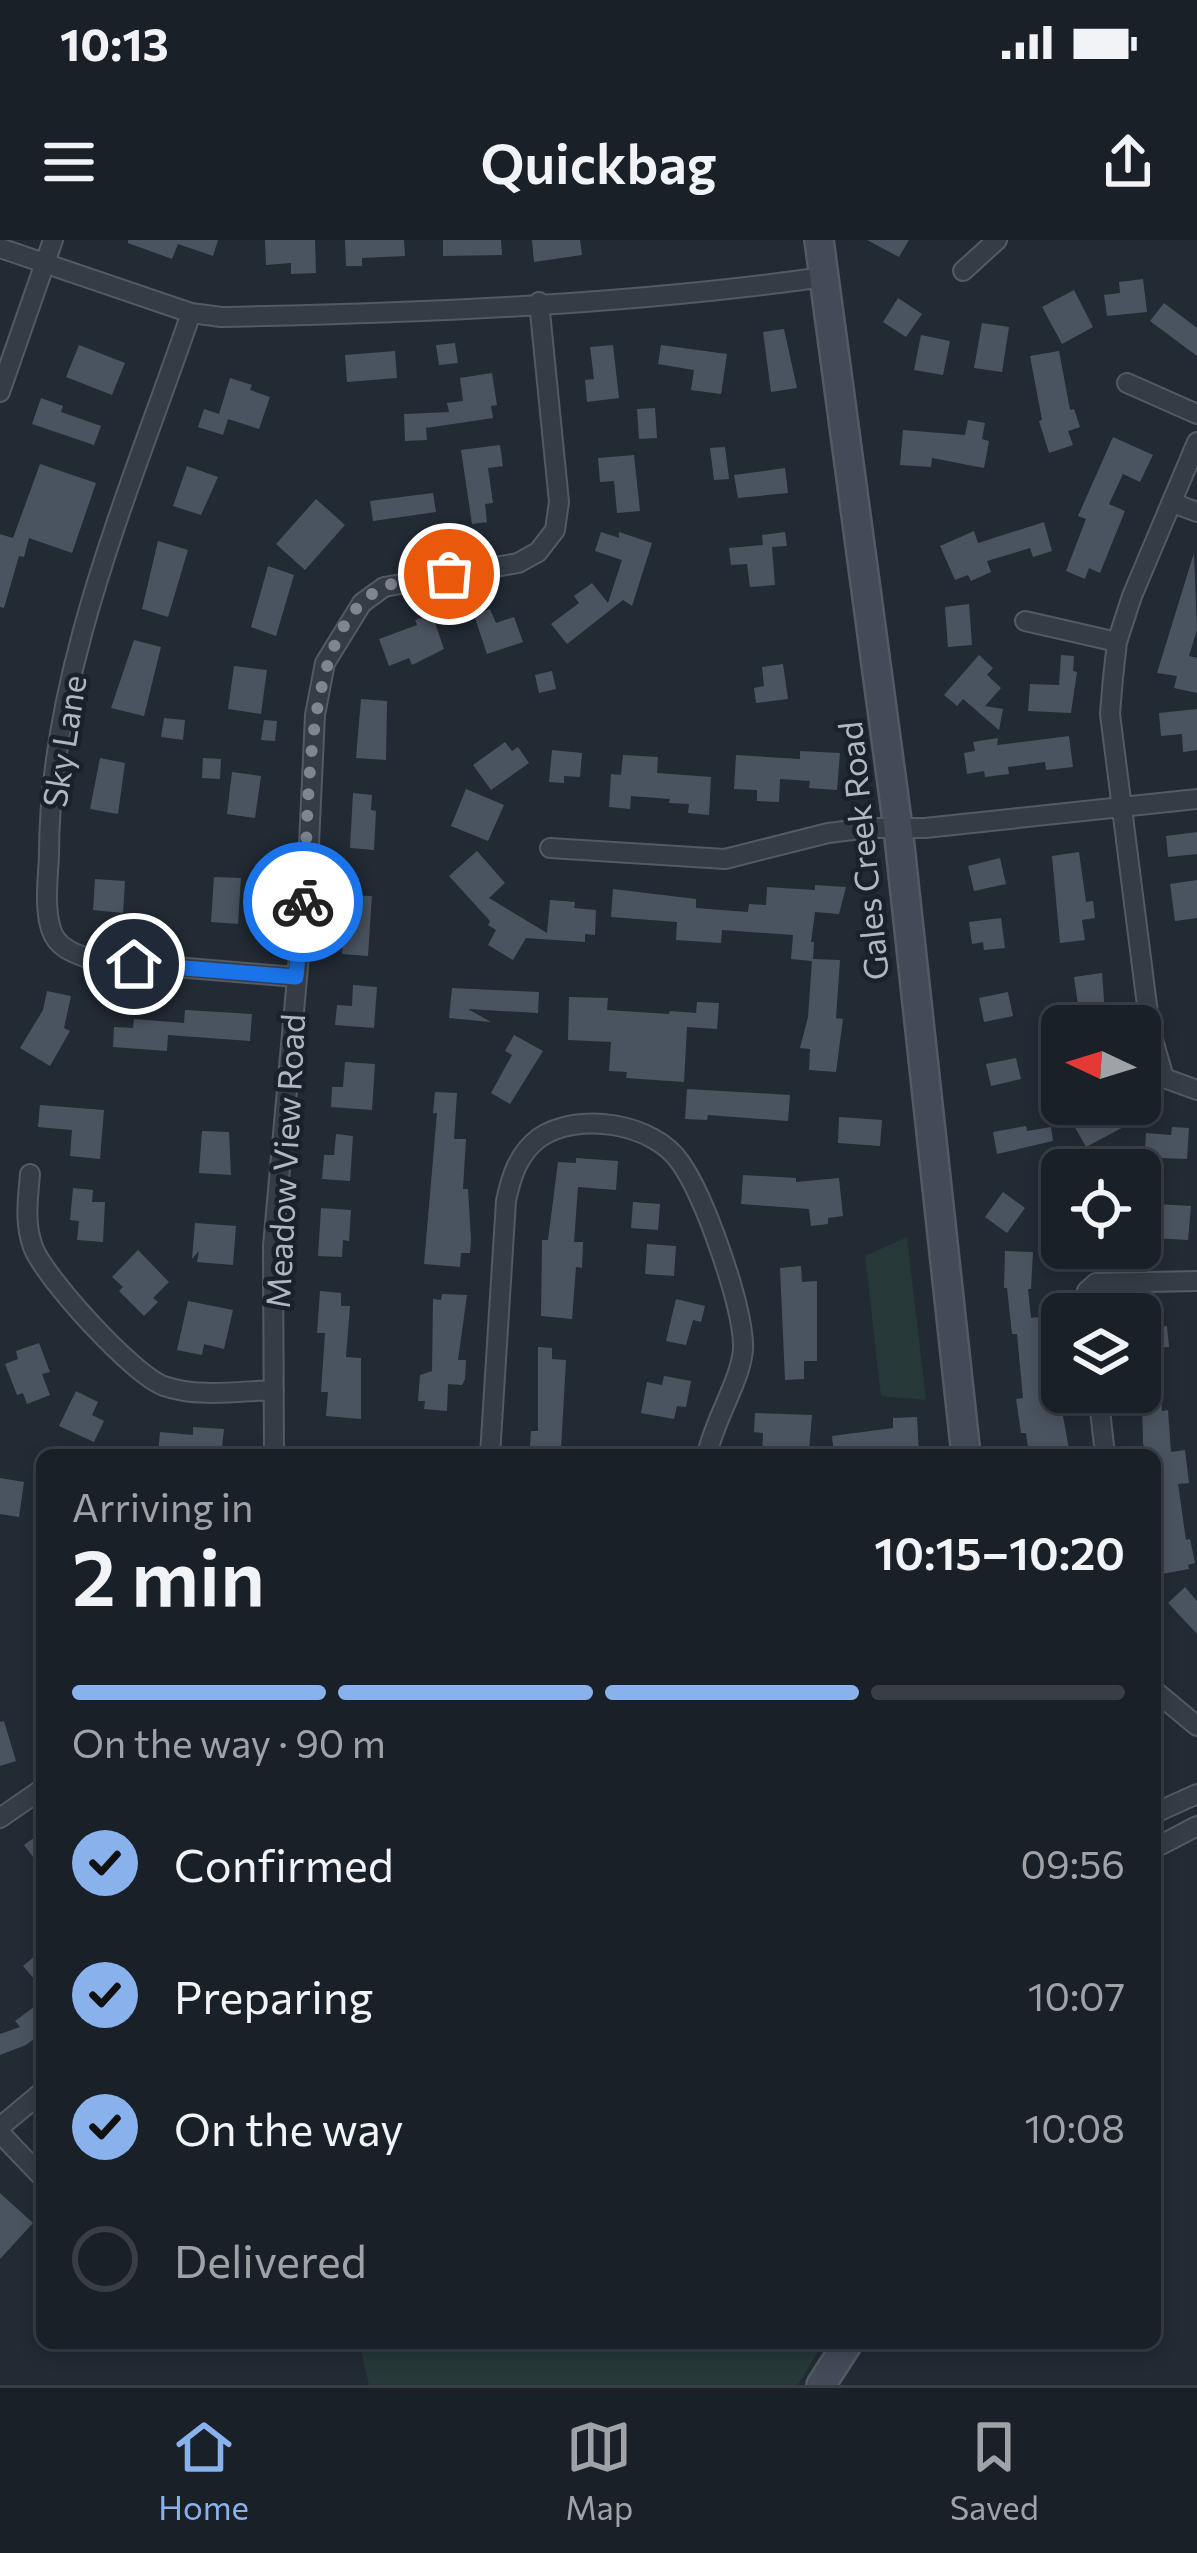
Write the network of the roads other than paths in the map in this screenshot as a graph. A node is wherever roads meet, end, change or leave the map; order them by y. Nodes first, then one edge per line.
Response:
1 (53, 240) edge
2 (819, 240) edge
3 (997, 240) edge
4 (0, 248) edge
5 (44, 265) junction
6 (963, 272) dead end
7 (824, 277) junction
8 (539, 302) junction
9 (191, 314) junction
10 (1127, 383) dead end
11 (0, 392) edge
12 (1197, 413) edge
13 (1197, 442) edge
14 (1173, 502) junction
15 (1197, 512) edge
16 (1025, 621) dead end
17 (1117, 642) junction
18 (1197, 799) edge
19 (1122, 809) junction
20 (898, 828) junction
21 (550, 848) dead end
22 (296, 977) junction
23 (1197, 1090) edge
24 (30, 1174) dead end
25 (1197, 1281) edge
26 (1088, 1293) edge
27 (274, 1390) junction
28 (1101, 1413) edge
29 (274, 1449) edge
30 (490, 1449) edge
31 (708, 1449) edge
32 (965, 1449) edge
33 (1105, 1449) edge
34 (1161, 1696) edge
35 (1197, 1726) edge
36 (36, 1793) edge
37 (1197, 1794) edge
38 (1161, 1810) edge
39 (0, 1818) edge
40 (1197, 1826) edge
41 (1161, 1845) edge
42 (36, 2097) edge
43 (0, 2130) edge
44 (36, 2169) edge
45 (844, 2349) edge
46 (821, 2385) edge

1 - 5 street
2 - 7 main road, Gales Creek Road
3 - 6 street
4 - 5 street
5 - 9 street
5 - 11 street
7 - 8 street
7 - 20 main road, Gales Creek Road
8 - 9 street
8 - 22 street, Meadow View Road
9 - 22 street, Sky Lane
10 - 12 street
13 - 14 street
14 - 15 street
14 - 17 street
16 - 17 street
17 - 19 street
18 - 19 street
19 - 20 street
19 - 23 street
20 - 21 street
20 - 32 main road, Gales Creek Road
22 - 27 street, Meadow View Road
24 - 27 street
25 - 26 street
27 - 29 street, Meadow View Road
28 - 33 street
30 - 31 street
34 - 35 street
36 - 39 street
37 - 38 street
40 - 41 street
42 - 43 street
43 - 44 street
45 - 46 main road

